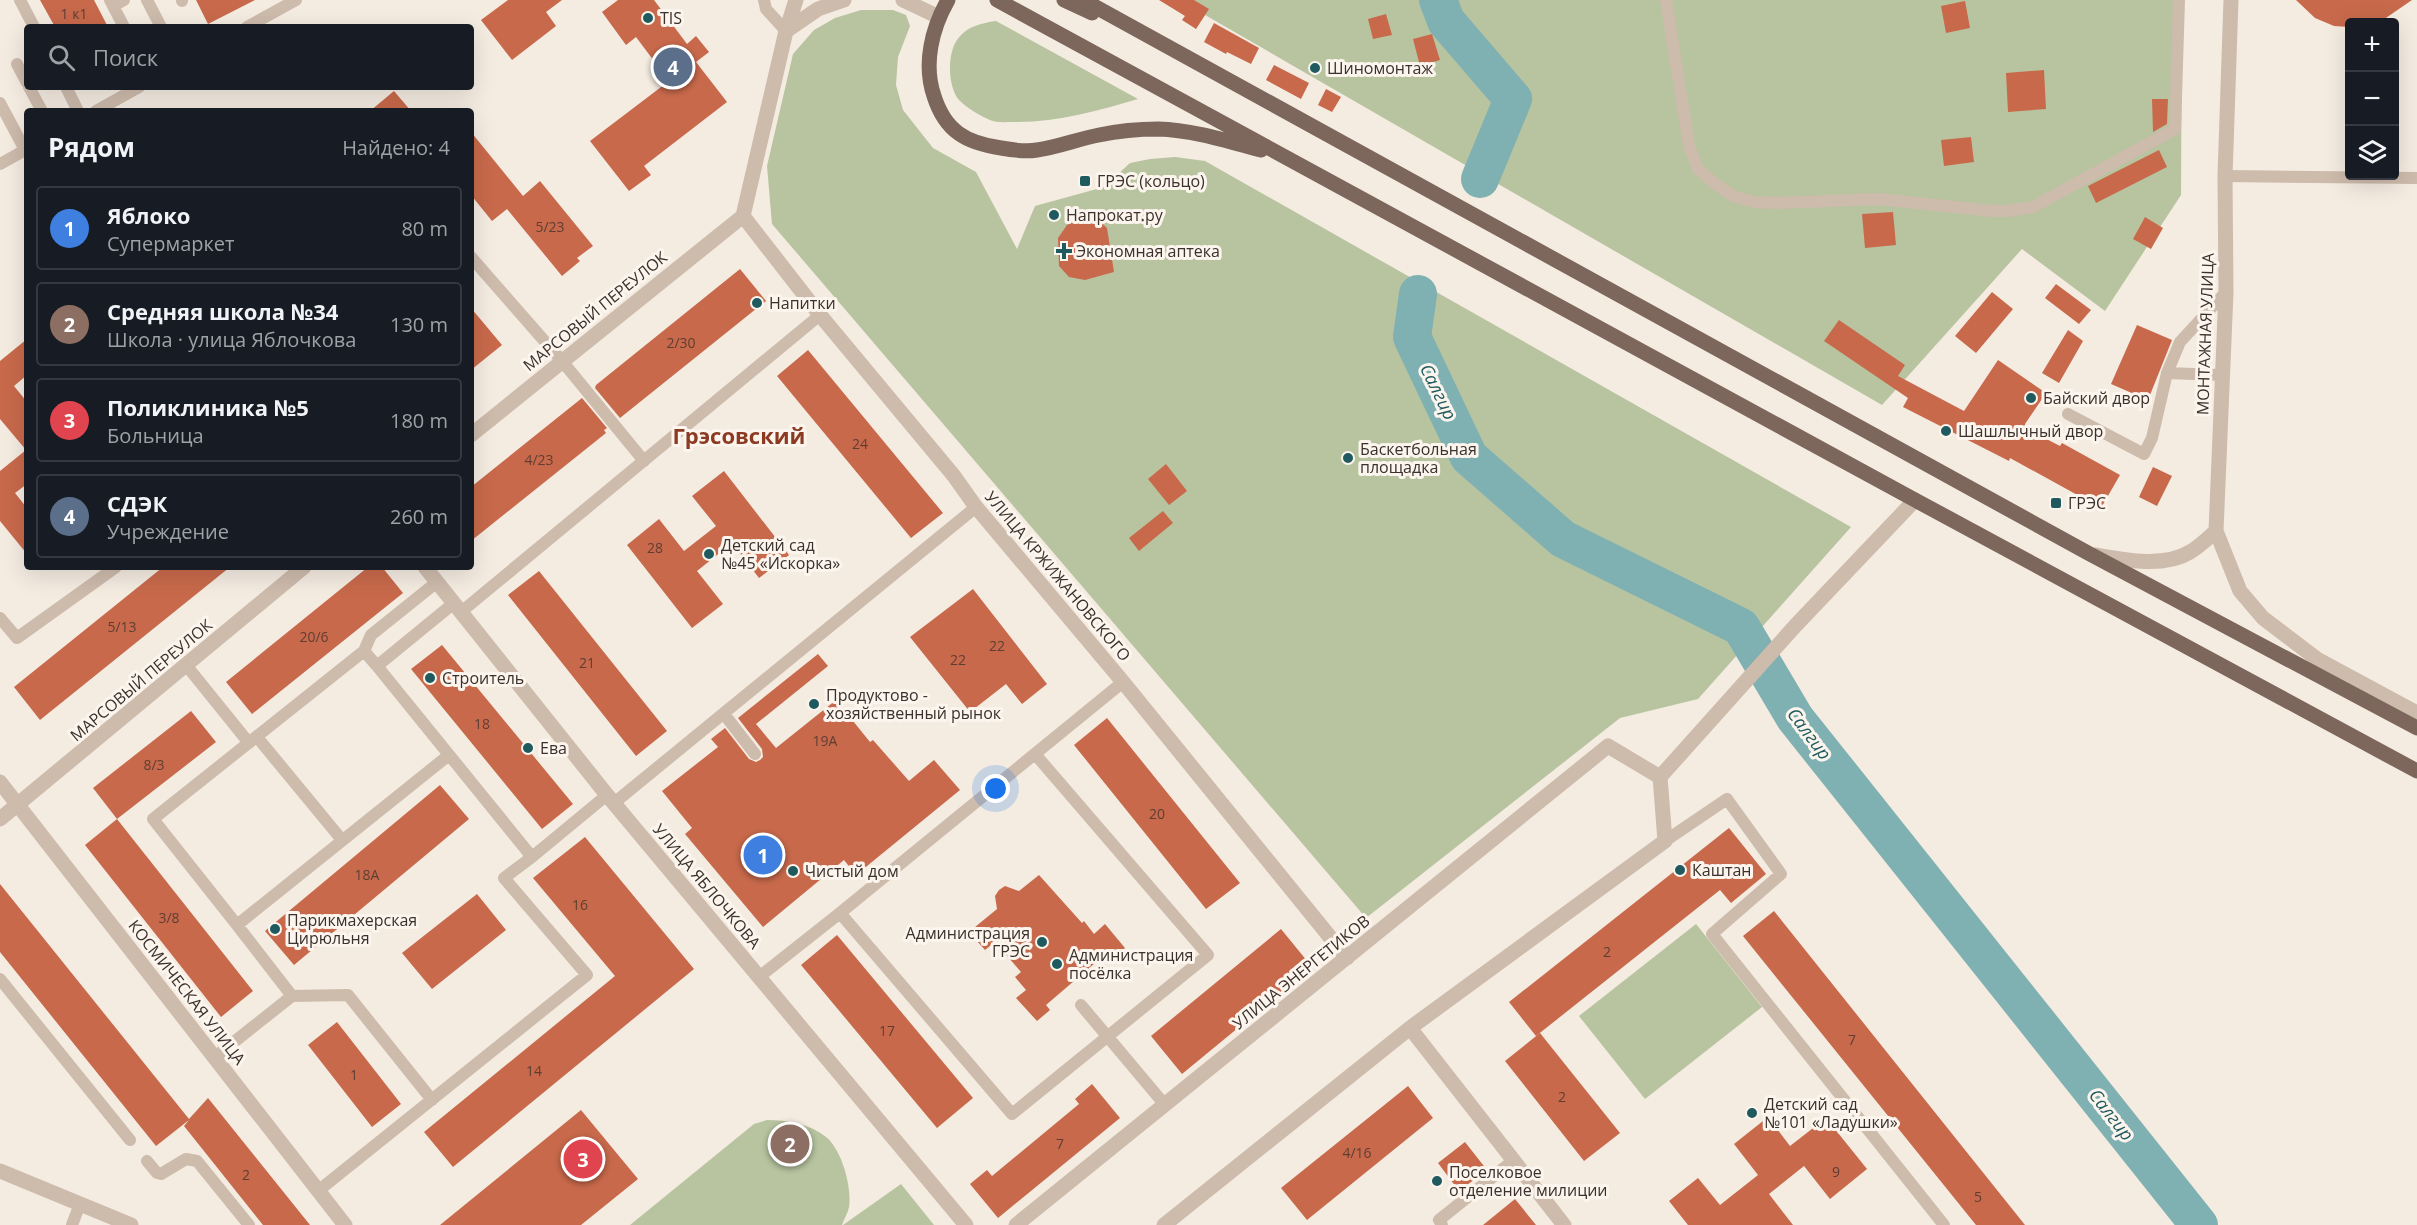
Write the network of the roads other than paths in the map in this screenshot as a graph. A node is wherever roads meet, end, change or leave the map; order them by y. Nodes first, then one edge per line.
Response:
1 (20, 0) edge
2 (147, 0) edge
3 (296, 0) edge
4 (764, 0) edge
5 (785, 0) edge
6 (796, 0) edge
7 (844, 0) edge
8 (903, 0) edge
9 (948, 0) edge
10 (998, 0) edge
11 (1064, 0) edge
12 (1083, 0) edge
13 (1666, 0) edge
14 (2178, 0) edge
15 (2231, 0) edge
16 (116, 2) edge
17 (939, 17) junction
18 (32, 24) edge
19 (123, 24) edge
20 (159, 24) edge
21 (253, 24) edge
22 (786, 31) junction
23 (1171, 49) junction
24 (17, 64) dead end
25 (24, 77) edge
26 (31, 90) edge
27 (68, 90) edge
28 (134, 90) edge
29 (0, 104) edge
30 (40, 108) edge
31 (76, 108) edge
32 (101, 108) edge
33 (24, 146) edge
34 (24, 151) edge
35 (1284, 157) junction
36 (0, 164) edge
37 (2225, 176) junction
38 (2417, 178) edge
39 (743, 216) junction
40 (474, 260) edge
41 (2226, 292) junction
42 (820, 315) junction
43 (562, 361) junction
44 (2167, 373) junction
45 (2221, 375) junction
46 (2068, 414) dead end
47 (474, 433) edge
48 (644, 461) junction
49 (1915, 500) junction
50 (976, 507) junction
51 (2216, 531) junction
52 (2088, 553) junction
53 (112, 570) edge
54 (299, 570) edge
55 (427, 570) edge
56 (437, 582) junction
57 (458, 608) junction
58 (0, 618) edge
59 (364, 651) junction
60 (186, 665) junction
61 (377, 666) junction
62 (1123, 682) junction
63 (2417, 713) edge
64 (724, 714) junction
65 (2417, 728) edge
66 (253, 740) junction
67 (755, 754) dead end
68 (1035, 754) junction
69 (449, 755) junction
70 (2403, 763) junction
71 (2417, 771) edge
72 (2417, 776) edge
73 (1660, 777) junction
74 (0, 782) edge
75 (611, 799) junction
76 (18, 805) junction
77 (0, 819) edge
78 (342, 840) junction
79 (1665, 841) junction
80 (532, 857) junction
81 (840, 913) junction
82 (237, 925) junction
83 (1347, 958) junction
84 (759, 977) junction
85 (0, 979) edge
86 (292, 996) junction
87 (1081, 1005) dead end
88 (1410, 1028) junction
89 (1107, 1036) junction
90 (214, 1057) junction
91 (432, 1100) junction
92 (1165, 1105) junction
93 (130, 1140) dead end
94 (1514, 1160) junction
95 (147, 1161) dead end
96 (0, 1171) edge
97 (318, 1191) junction
98 (80, 1204) junction
99 (72, 1225) edge
100 (131, 1225) edge
101 (249, 1225) edge
102 (345, 1225) edge
103 (966, 1225) edge
104 (1016, 1225) edge
105 (1164, 1225) edge
106 (1442, 1225) edge
107 (1564, 1225) edge
108 (1944, 1225) edge

1 - 18 lane
2 - 20 lane
3 - 21 lane
4 - 22 lane
5 - 22 street
6 - 22 street
7 - 22 street
8 - 17 street
9 - 17 main road
10 - 35 main road
11 - 23 main road
12 - 23 main road
13 - 14 lane
15 - 37 street, МОНТАЖНАЯ УЛИЦА
16 - 19 lane
17 - 35 main road
22 - 39 street
23 - 52 main road
24 - 25 lane
26 - 30 lane
27 - 31 lane
28 - 32 lane
29 - 33 lane
34 - 36 lane
35 - 49 main road
37 - 38 lane
37 - 41 street, МОНТАЖНАЯ УЛИЦА
39 - 42 street, УЛИЦА КРЖИЖАНОВСКОГО
39 - 43 street, МАРСОВЫЙ ПЕРЕУЛОК
40 - 43 lane
41 - 44 lane
41 - 45 street, МОНТАЖНАЯ УЛИЦА
42 - 48 lane
42 - 50 street, УЛИЦА КРЖИЖАНОВСКОГО
43 - 47 street, МАРСОВЫЙ ПЕРЕУЛОК
43 - 48 lane
44 - 45 lane
44 - 46 lane
45 - 51 street, МОНТАЖНАЯ УЛИЦА
48 - 57 lane
49 - 70 main road
49 - 73 street
50 - 62 street, УЛИЦА КРЖИЖАНОВСКОГО
50 - 64 lane
51 - 52 street
51 - 63 street
52 - 65 main road
53 - 58 lane
54 - 60 street, МАРСОВЫЙ ПЕРЕУЛОК
55 - 56 street, УЛИЦА ЯБЛОЧКОВА
56 - 57 street, УЛИЦА ЯБЛОЧКОВА
56 - 59 lane
57 - 61 lane
57 - 75 street, УЛИЦА ЯБЛОЧКОВА
59 - 61 lane
59 - 66 lane
60 - 66 lane
60 - 76 street, МАРСОВЫЙ ПЕРЕУЛОК
61 - 69 lane
62 - 68 lane
62 - 83 street, УЛИЦА КРЖИЖАНОВСКОГО
64 - 67 lane
64 - 75 lane
66 - 78 lane
66 - 82 lane
68 - 81 lane
68 - 89 lane
69 - 78 lane
69 - 80 lane
70 - 71 main road
70 - 72 lane
73 - 79 street
73 - 83 street, УЛИЦА ЭНЕРГЕТИКОВ
74 - 76 street, КОСМИЧЕСКАЯ УЛИЦА
75 - 80 lane
75 - 84 street, УЛИЦА ЯБЛОЧКОВА
76 - 77 street, МАРСОВЫЙ ПЕРЕУЛОК
76 - 90 street, КОСМИЧЕСКАЯ УЛИЦА
78 - 82 lane
79 - 88 street
79 - 108 lane
80 - 91 lane
81 - 84 lane
81 - 89 lane
82 - 86 lane
83 - 92 street, УЛИЦА ЭНЕРГЕТИКОВ
84 - 103 street, УЛИЦА ЯБЛОЧКОВА
85 - 93 lane
86 - 90 lane
86 - 91 lane
87 - 89 lane
88 - 94 street
88 - 105 street
89 - 92 lane
90 - 97 street, КОСМИЧЕСКАЯ УЛИЦА
91 - 97 lane
92 - 104 street, УЛИЦА ЭНЕРГЕТИКОВ
94 - 106 lane
94 - 107 street
95 - 101 lane
96 - 98 street
97 - 102 street, КОСМИЧЕСКАЯ УЛИЦА
98 - 99 lane
98 - 100 street

